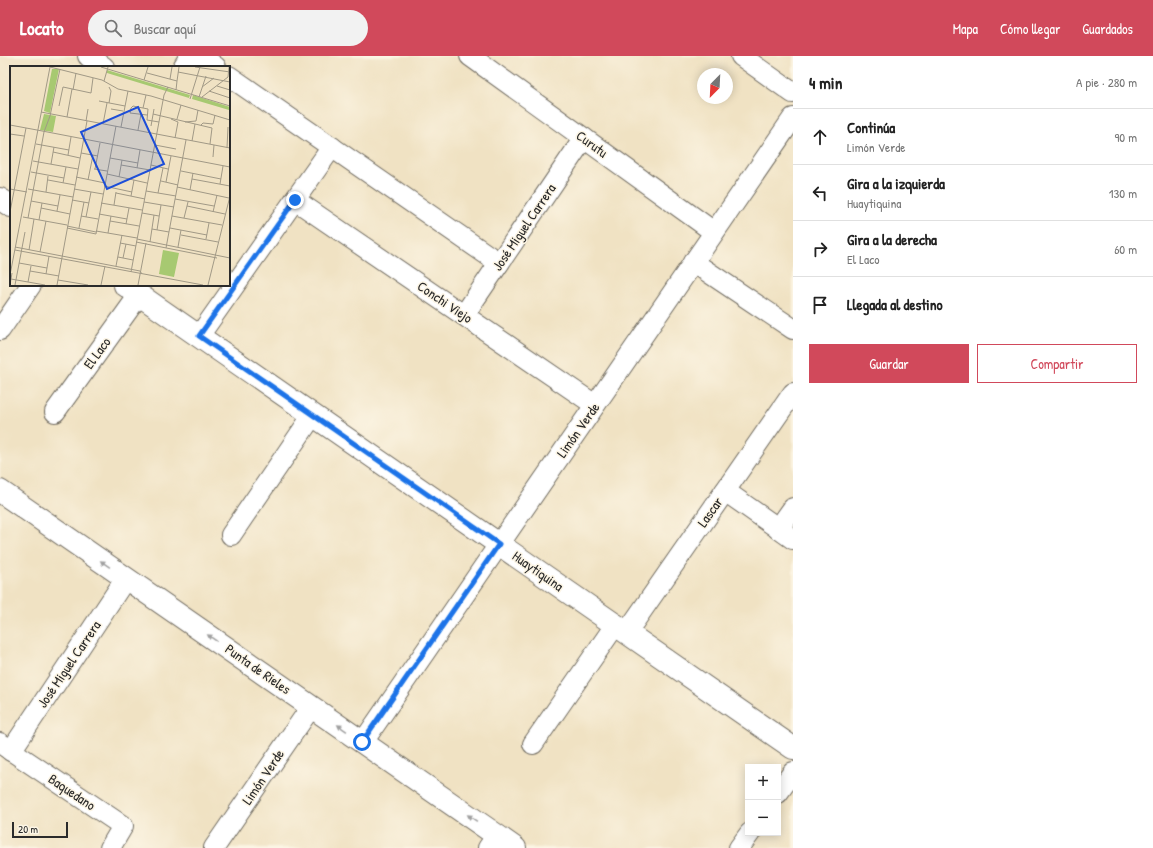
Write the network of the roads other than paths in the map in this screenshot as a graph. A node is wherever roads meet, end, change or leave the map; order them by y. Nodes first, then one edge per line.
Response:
1 (88, 56) edge
2 (190, 56) edge
3 (201, 56) edge
4 (470, 56) edge
5 (741, 56) edge
6 (103, 66) edge
7 (183, 66) edge
8 (215, 66) edge
9 (230, 77) edge
10 (793, 93) edge
11 (793, 118) edge
12 (584, 138) junction
13 (786, 142) edge
14 (332, 147) junction
15 (0, 199) edge
16 (295, 200) junction
17 (10, 205) edge
18 (714, 232) junction
19 (693, 262) junction
20 (499, 264) junction
21 (30, 286) edge
22 (132, 290) edge
23 (464, 315) junction
24 (3, 321) edge
25 (793, 329) edge
26 (199, 336) junction
27 (793, 393) edge
28 (595, 405) junction
29 (56, 412) dead end
30 (313, 415) junction
31 (0, 491) edge
32 (725, 491) junction
33 (793, 508) edge
34 (786, 534) edge
35 (231, 535) dead end
36 (499, 544) junction
37 (126, 578) junction
38 (621, 628) junction
39 (311, 706) junction
40 (362, 742) junction
41 (533, 744) dead end
42 (6, 747) edge
43 (793, 748) edge
44 (793, 772) edge
45 (781, 789) edge
46 (748, 836) edge
47 (493, 842) edge
48 (110, 848) edge
49 (214, 848) edge
50 (515, 848) edge
51 (739, 848) edge

1 - 6 street
2 - 7 street
3 - 8 street
4 - 12 street, Curutu
5 - 10 street
9 - 14 street
11 - 13 street, Limón Verde
12 - 18 street, Curutu
12 - 20 street, José Miguel Carrera
13 - 18 street, Limón Verde
14 - 16 street
14 - 20 street
15 - 17 main road
16 - 23 street, Conchi Viejo
16 - 26 street
18 - 19 street, Limón Verde
19 - 25 street
19 - 28 street, Limón Verde
20 - 23 street, José Miguel Carrera
21 - 24 street
22 - 26 main road, Huaytiquina
22 - 29 street, El Laco
23 - 28 street, Conchi Viejo
26 - 30 main road, Huaytiquina
27 - 32 street, Lascar
28 - 36 street, Limón Verde
30 - 35 street
30 - 36 main road, Huaytiquina
37 -> 31 main road, Punta de Rieles
32 - 34 street
32 - 38 street, Lascar
33 - 34 street
36 - 38 main road, Huaytiquina
36 - 40 street, Limón Verde
39 -> 37 main road, Punta de Rieles
37 - 42 street, José Miguel Carrera
38 - 41 street, Lascar
38 - 43 main road, Huaytiquina
40 -> 39 main road, Punta de Rieles
39 - 49 street, Limón Verde
47 -> 40 main road, Punta de Rieles
42 - 48 street, Baquedano
44 - 45 street
46 - 51 street
47 - 50 main road, Punta de Rieles

